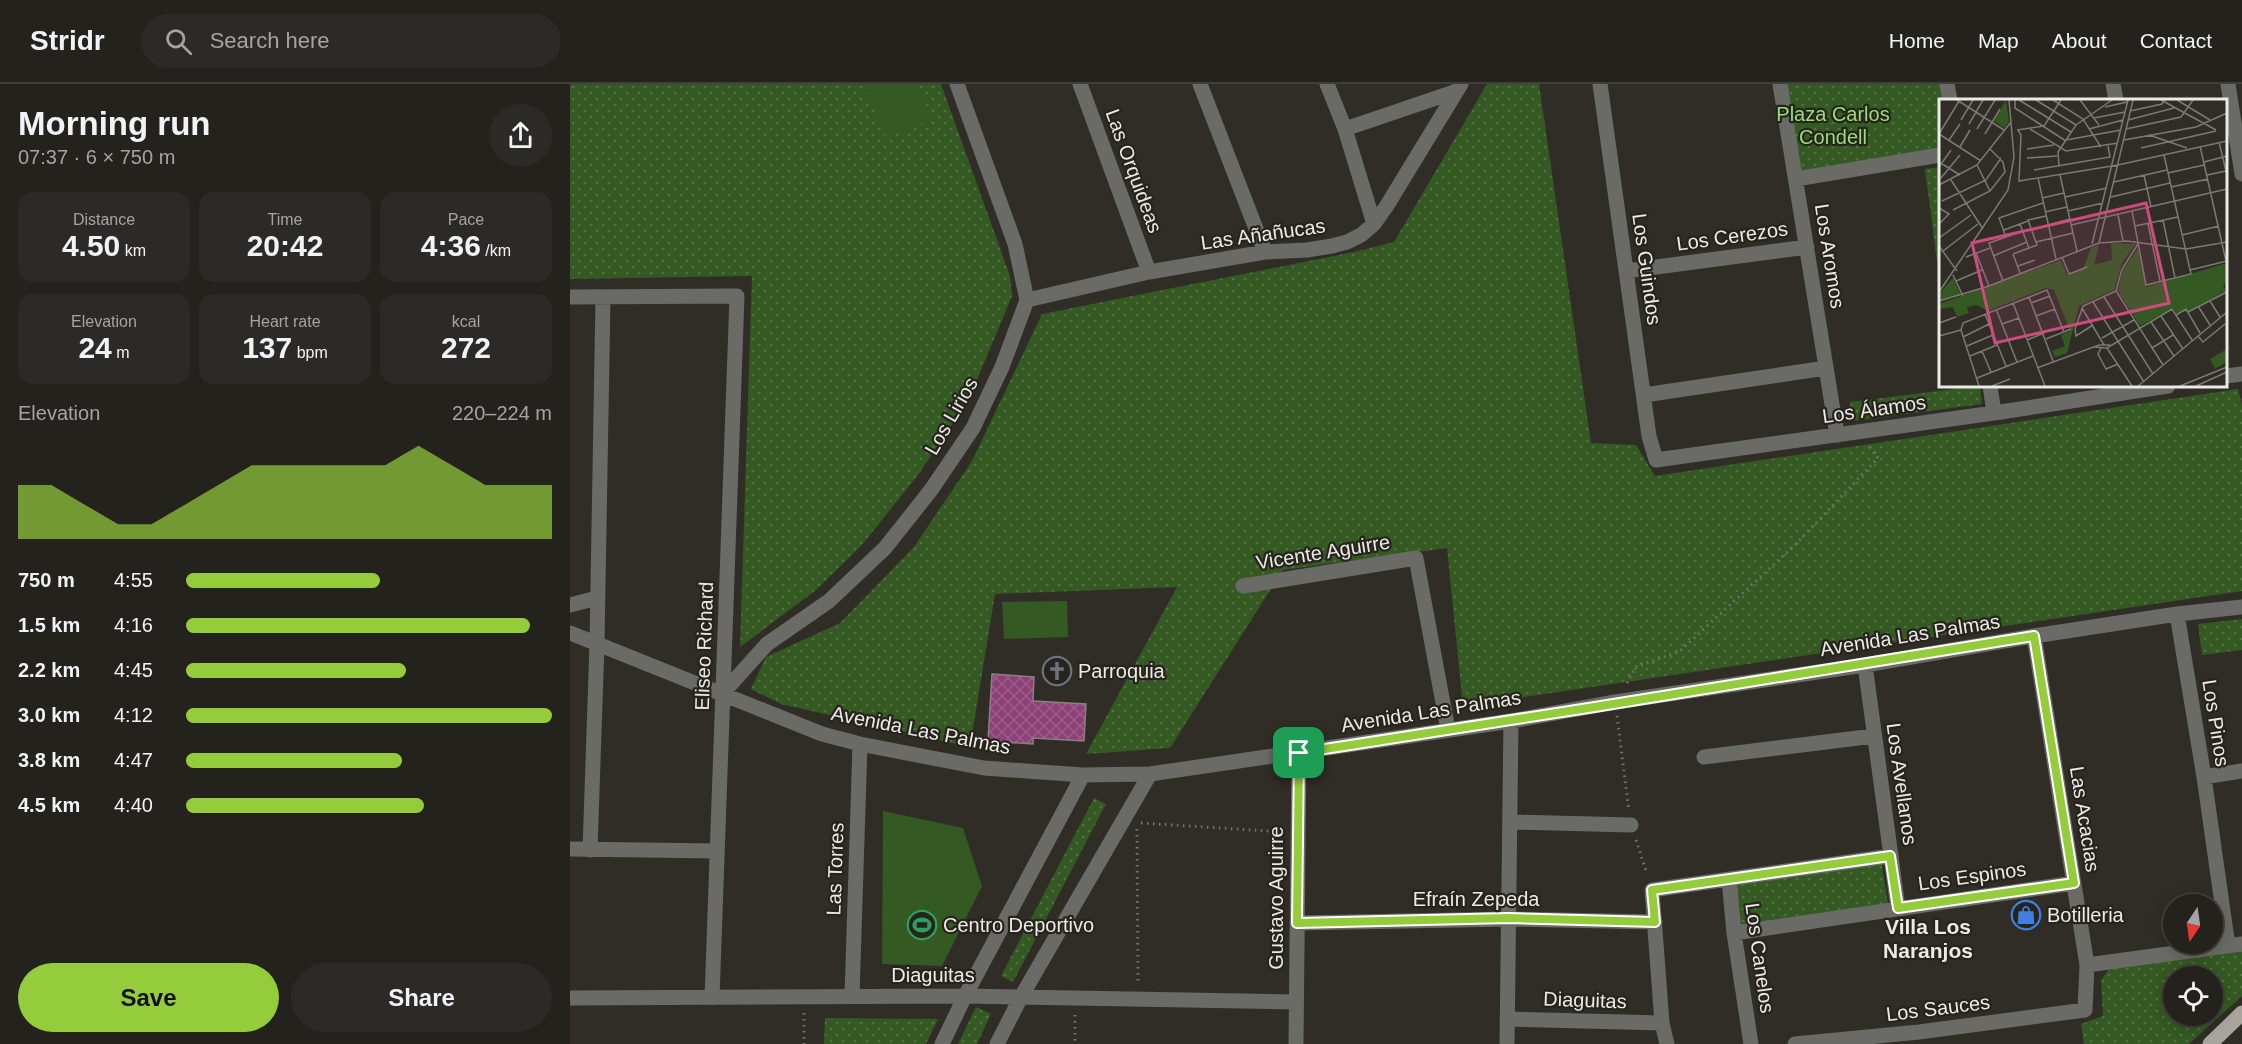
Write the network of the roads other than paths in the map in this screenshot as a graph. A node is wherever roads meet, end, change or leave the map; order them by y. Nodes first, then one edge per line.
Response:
1 (957, 84) edge
2 (1080, 84) edge
3 (1200, 84) edge
4 (1327, 84) edge
5 (1600, 84) edge
6 (1780, 84) edge
7 (1947, 84) edge
8 (2114, 84) edge
9 (2228, 84) edge
10 (1459, 88) edge
11 (1950, 99) edge
12 (2116, 99) edge
13 (1345, 129) junction
14 (1939, 155) edge
15 (2241, 166) edge
16 (1796, 179) junction
17 (1374, 224) junction
18 (1807, 247) junction
19 (1265, 252) junction
20 (1626, 271) junction
21 (1149, 272) junction
22 (570, 297) edge
23 (603, 297) junction
24 (1027, 300) junction
25 (1827, 368) junction
26 (2242, 374) edge
27 (2227, 376) edge
28 (1990, 387) edge
29 (2155, 387) edge
30 (1644, 395) junction
31 (1994, 413) junction
32 (1838, 435) junction
33 (1656, 460) joint
34 (1243, 586) dead end
35 (597, 598) junction
36 (570, 605) edge
37 (2242, 607) edge
38 (2177, 614) junction
39 (570, 633) edge
40 (2034, 636) junction
41 (597, 644) junction
42 (1865, 665) junction
43 (723, 693) junction
44 (1511, 721) junction
45 (1448, 730) junction
46 (1874, 736) junction
47 (860, 744) junction
48 (1299, 753) junction
49 (1704, 757) dead end
50 (2242, 771) edge
51 (1150, 774) junction
52 (1083, 775) junction
53 (2204, 777) junction
54 (1510, 822) junction
55 (1631, 825) road end
56 (570, 849) edge
57 (590, 850) junction
58 (717, 851) junction
59 (1890, 856) junction
60 (1729, 879) junction
61 (2074, 883) junction
62 (1898, 908) junction
63 (1509, 918) junction
64 (1655, 922) junction
65 (1297, 923) junction
66 (1734, 933) junction
67 (2235, 945) edge
68 (2087, 965) junction
69 (852, 996) junction
70 (965, 996) junction
71 (570, 998) edge
72 (712, 998) junction
73 (1021, 998) junction
74 (1296, 1002) junction
75 (2085, 1010) joint
76 (2242, 1013) edge
77 (1507, 1019) junction
78 (1662, 1023) junction
79 (1920, 1038) edge
80 (942, 1044) edge
81 (997, 1044) edge
82 (1296, 1044) edge
83 (1507, 1044) edge
84 (1667, 1044) edge
85 (1751, 1044) edge
86 (1795, 1044) edge
87 (2210, 1044) edge

1 - 24 street
2 - 21 street, Las Orquideas
3 - 19 street
4 - 13 street
5 - 20 street, Los Guindos
6 - 16 street, Los Aromos
7 - 11 street
8 - 12 street
9 - 15 street
10 - 13 street
10 - 17 street, Las Añañucas
13 - 17 street
14 - 16 street
16 - 18 street, Los Aromos
17 - 19 street, Las Añañucas
18 - 20 street, Los Cerezos
18 - 25 street, Los Aromos
19 - 21 street, Las Añañucas
20 - 30 street, Los Guindos
21 - 24 street, Las Añañucas
22 - 23 street
23 - 35 street
23 - 43 street, Eliseo Richard
24 - 43 street, Los Lirios
25 - 30 street
25 - 32 street, Los Aromos
26 - 27 street
28 - 31 street
29 - 31 street, Los Álamos
30 - 33 street, Los Guindos
31 - 32 street, Los Álamos
32 - 33 street, Los Álamos
34 - 45 street, Vicente Aguirre
35 - 36 street
35 - 41 street
37 - 38 street, Avenida Las Palmas
38 - 40 street, Avenida Las Palmas
38 - 53 street, Los Pinos
39 - 41 street, Avenida Las Palmas
40 - 42 street, Avenida Las Palmas
40 - 61 street, Las Acacias
41 - 43 street, Avenida Las Palmas
41 - 57 street
42 - 44 street, Avenida Las Palmas
42 - 46 street, Los Avellanos
43 - 47 street, Avenida Las Palmas
43 - 58 street, Eliseo Richard
44 - 45 street, Avenida Las Palmas
44 - 54 street
45 - 48 street, Avenida Las Palmas
46 - 49 street
46 - 59 street, Los Avellanos
47 - 52 street, Avenida Las Palmas
47 - 69 street, Las Torres
48 - 51 street, Avenida Las Palmas
48 - 65 street, Gustavo Aguirre
50 - 53 street
51 - 52 street, Avenida Las Palmas
51 - 73 street
52 - 70 street
53 - 67 street, Los Pinos
54 - 55 street
54 - 63 street
56 - 57 street
57 - 58 street
58 - 72 street, Eliseo Richard
59 - 60 street
59 - 62 street, Los Avellanos
60 - 64 street
60 - 66 street, Los Canelos
61 - 62 street, Los Espinos
61 - 68 street, Las Acacias
62 - 66 street, Los Espinos
63 - 64 street, Efraín Zepeda
63 - 65 street, Efraín Zepeda
63 - 77 street
64 - 78 street
65 - 74 street, Gustavo Aguirre
66 - 85 street, Los Canelos
67 - 68 street
68 - 75 street, Las Acacias
69 - 70 street, Diaguitas
69 - 72 street, Diaguitas
70 - 73 street, Diaguitas
70 - 80 street
71 - 72 street, Diaguitas
73 - 74 street, Diaguitas
73 - 81 street
74 - 82 street, Gustavo Aguirre
75 - 79 street, Los Sauces
76 - 87 main road
77 - 78 street, Diaguitas
77 - 83 street
78 - 84 street
79 - 86 street, Los Sauces

